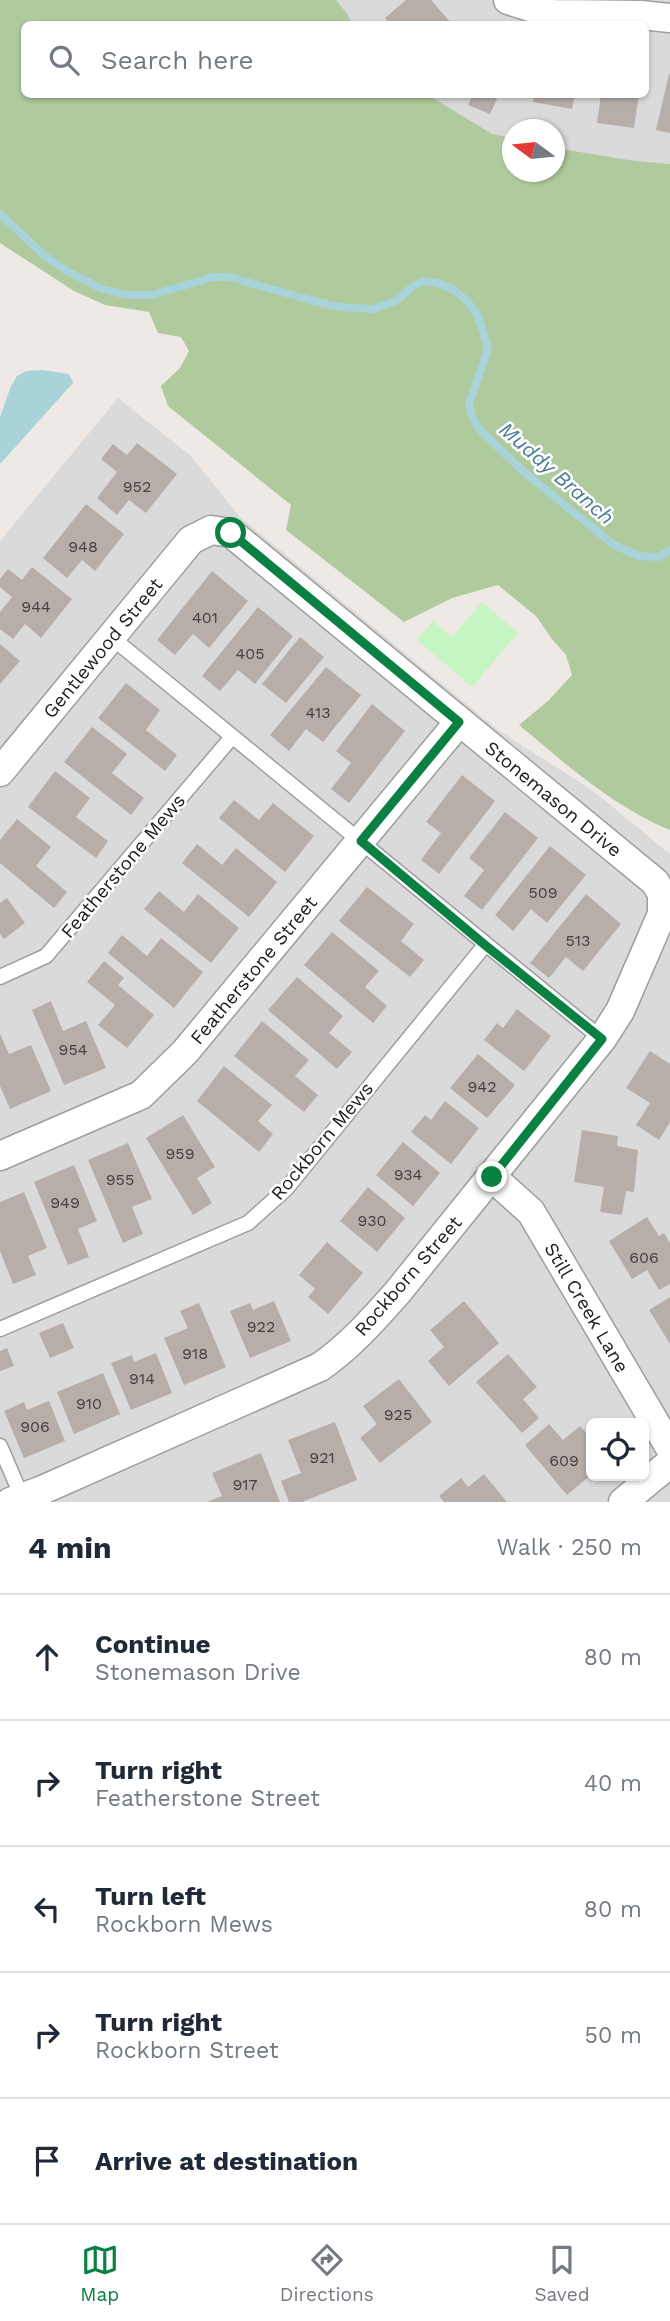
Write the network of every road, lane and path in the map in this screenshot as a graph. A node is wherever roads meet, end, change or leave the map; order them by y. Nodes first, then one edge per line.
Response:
1 (508, 0) edge
2 (670, 18) edge
3 (211, 530) joint
4 (111, 638) junction
5 (459, 722) junction
6 (232, 737) junction
7 (0, 772) edge
8 (361, 841) junction
9 (662, 894) joint
10 (485, 945) junction
11 (0, 977) edge
12 (602, 1039) junction
13 (0, 1156) edge
14 (492, 1177) junction
15 (0, 1329) edge
16 (0, 1446) edge
17 (670, 1448) edge
18 (670, 1463) edge
19 (29, 1498) edge
20 (623, 1502) edge

1 - 2 street
3 - 4 street, Gentlewood Street
3 - 5 street, Stonemason Drive
4 - 6 lane
4 - 7 street, Gentlewood Street
5 - 8 street, Featherstone Street
5 - 9 street, Stonemason Drive
6 - 8 lane
6 - 11 lane, Featherstone Mews
8 - 10 lane
8 - 13 street, Featherstone Street
9 - 12 street, Rockborn Street
10 - 12 lane
10 - 15 lane, Rockborn Mews
12 - 14 street, Rockborn Street
14 - 17 street, Still Creek Lane
14 - 19 street, Rockborn Street
16 - 19 lane
18 - 20 street

